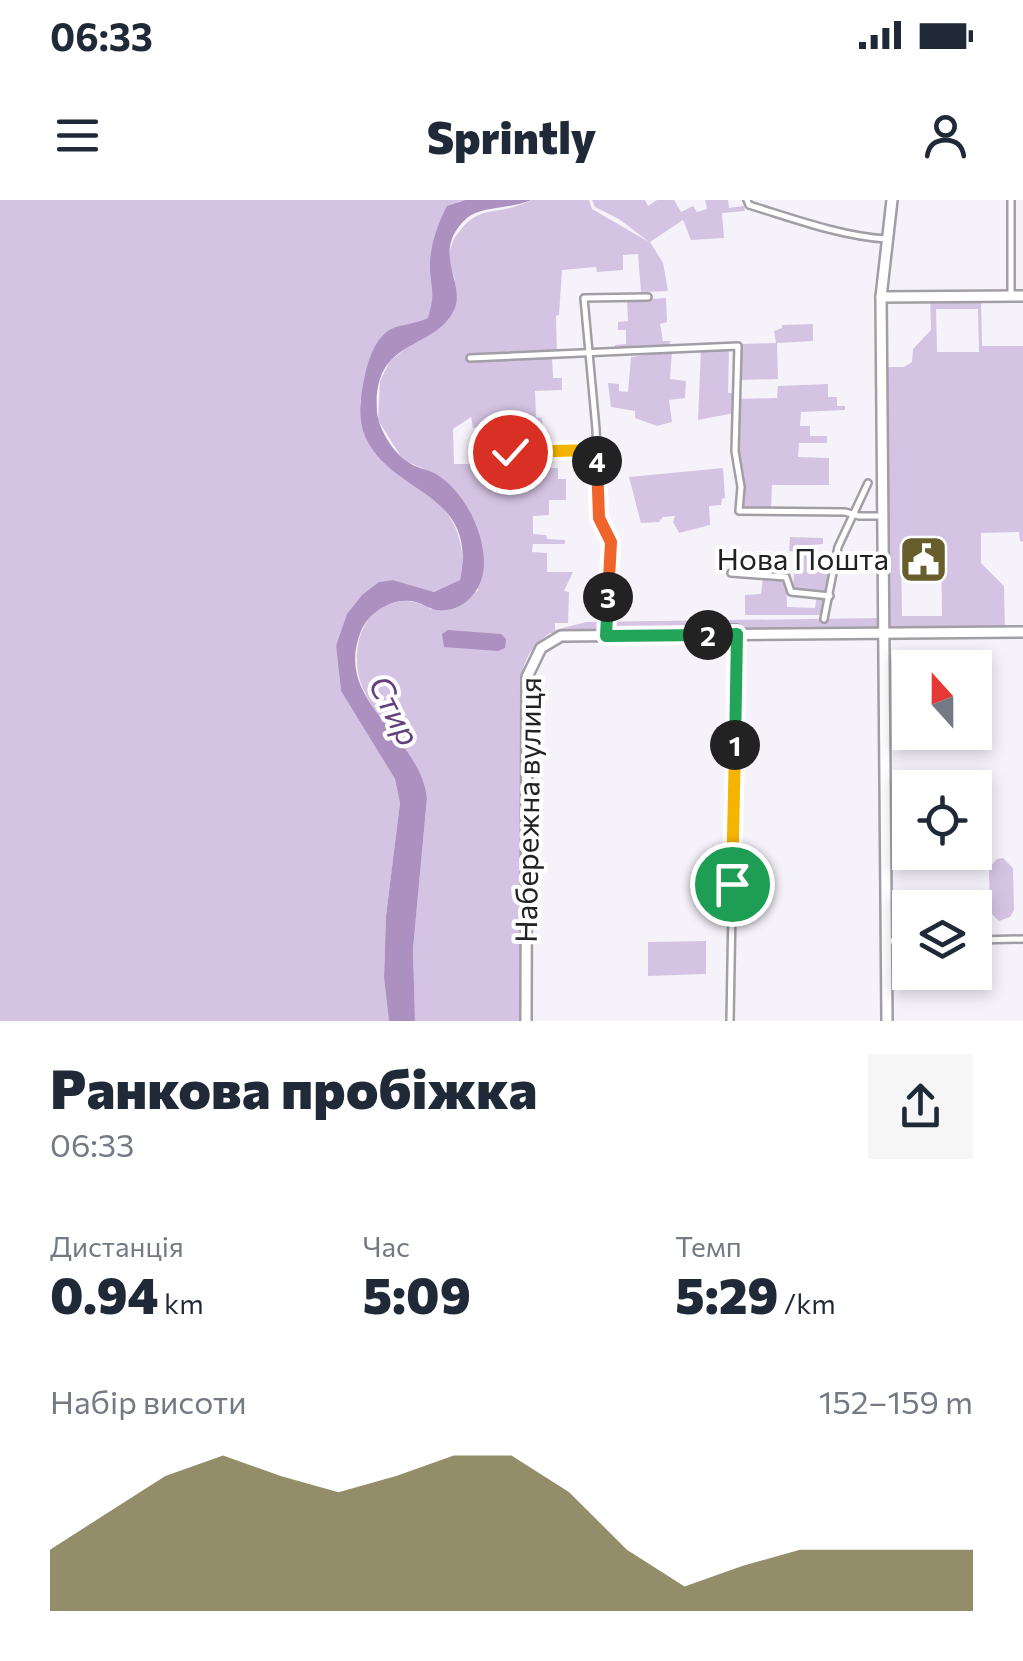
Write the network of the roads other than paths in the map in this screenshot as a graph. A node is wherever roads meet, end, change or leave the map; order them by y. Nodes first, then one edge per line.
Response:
1 (747, 200) edge
2 (892, 200) edge
3 (1011, 200) edge
4 (886, 239) junction
5 (881, 296) junction
6 (1011, 296) junction
7 (1023, 296) edge
8 (648, 298) dead end
9 (587, 353) junction
10 (470, 358) dead end
11 (596, 450) junction
12 (510, 452) dead end
13 (868, 483) dead end
14 (855, 515) junction
15 (883, 516) junction
16 (730, 573) dead end
17 (830, 596) junction
18 (824, 620) dead end
19 (734, 631) junction
20 (1023, 632) edge
21 (884, 633) junction
22 (606, 636) junction
23 (1023, 939) edge
24 (992, 940) edge
25 (885, 942) junction
26 (892, 942) edge
27 (526, 1021) edge
28 (730, 1021) edge
29 (886, 1021) edge

1 - 4 street
2 - 4 street
3 - 6 street
4 - 5 street
5 - 6 street
5 - 15 street
6 - 7 street
8 - 9 street
9 - 10 street
9 - 11 street
9 - 14 street
11 - 12 street
11 - 22 street
13 - 14 street
14 - 15 street
14 - 17 street
15 - 21 street
16 - 17 street
17 - 18 street
19 - 21 street, Набережна вулиця
19 - 22 street, Набережна вулиця
19 - 28 street
20 - 21 street, Набережна вулиця
21 - 25 street
22 - 27 street, Набережна вулиця
23 - 24 street
25 - 26 street
25 - 29 street

